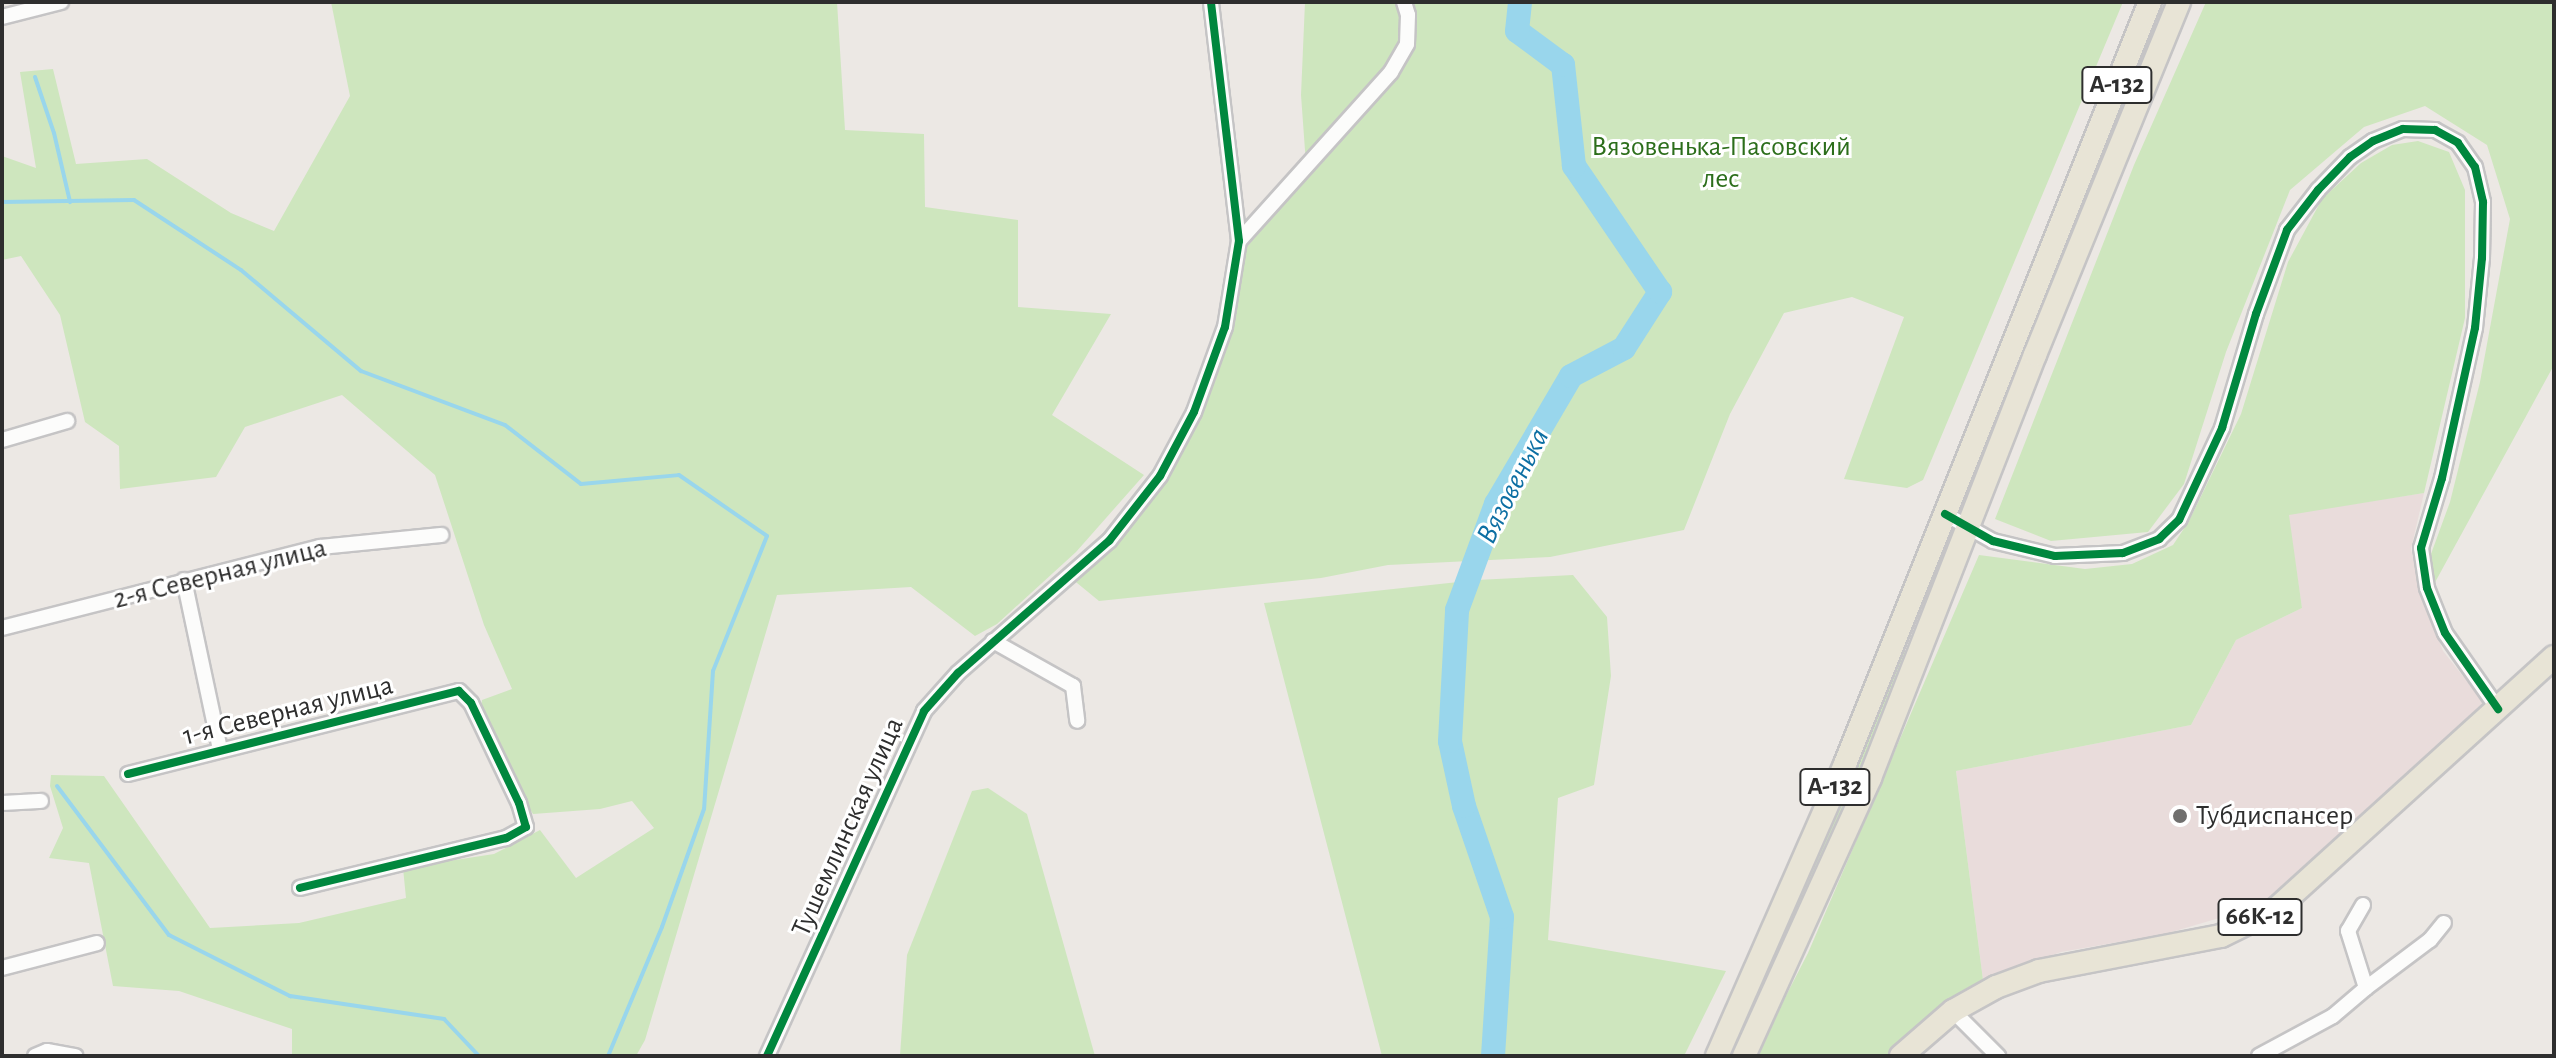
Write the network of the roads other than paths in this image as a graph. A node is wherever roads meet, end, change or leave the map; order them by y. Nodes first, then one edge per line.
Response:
1 (61, 2) edge
2 (1211, 2) edge
3 (1404, 2) edge
4 (2150, 2) edge
5 (2179, 2) edge
6 (2, 17) edge
7 (1239, 241) junction
8 (67, 421) dead end
9 (2, 440) edge
10 (1945, 514) junction
11 (1968, 529) junction
12 (441, 535) dead end
13 (184, 580) junction
14 (2, 628) edge
15 (993, 641) junction
16 (2554, 657) edge
17 (2498, 709) junction
18 (1077, 721) dead end
19 (220, 749) junction
20 (128, 774) dead end
21 (41, 801) dead end
22 (2, 803) edge
23 (300, 888) dead end
24 (2363, 905) dead end
25 (2444, 923) dead end
26 (97, 943) dead end
27 (2, 968) edge
28 (2366, 988) junction
29 (1953, 1011) junction
30 (35, 1056) edge
31 (76, 1056) edge
32 (767, 1056) edge
33 (1717, 1056) edge
34 (1744, 1056) edge
35 (1901, 1056) edge
36 (1998, 1056) edge
37 (2259, 1056) edge

1 - 6 street
2 - 7 street, Тушемлинская улица
3 - 7 street
4 - 10 main road, А-132
5 - 11 main road, А-132
7 - 15 street, Тушемлинская улица
8 - 9 street
10 - 11 street
10 - 33 main road, А-132
11 - 17 street
11 - 34 main road, А-132
12 - 13 street, 2-я Северная улица
13 - 14 street, 2-я Северная улица
13 - 19 street
15 - 18 street
15 - 32 street, Тушемлинская улица
16 - 17 main road, 66К-12
17 - 29 main road, 66К-12
19 - 20 street, 1-я Северная улица
19 - 23 street, 1-я Северная улица
21 - 22 street
24 - 28 street
25 - 28 street
26 - 27 street
28 - 37 street
29 - 35 main road, 66К-12
29 - 36 street
30 - 31 street

